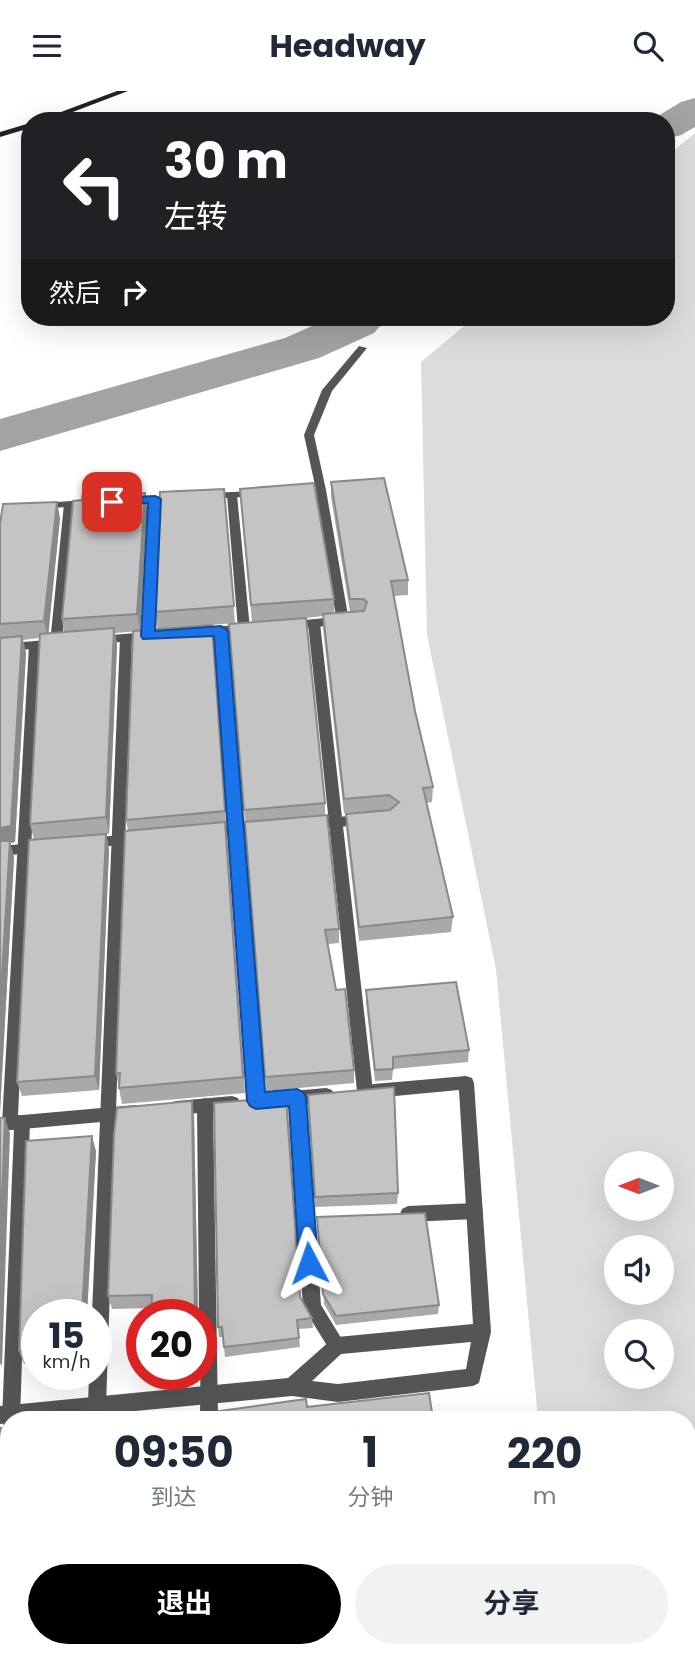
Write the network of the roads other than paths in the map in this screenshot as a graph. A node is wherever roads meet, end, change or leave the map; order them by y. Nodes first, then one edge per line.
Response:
1 (124, 91) edge
2 (66, 112) edge
3 (21, 128) edge
4 (0, 135) edge
5 (362, 348) dead end
6 (321, 490) junction
7 (309, 491) edge
8 (271, 493) edge
9 (232, 495) junction
10 (155, 499) junction
11 (69, 504) junction
12 (28, 506) edge
13 (360, 619) edge
14 (343, 621) junction
15 (314, 623) junction
16 (279, 626) edge
17 (221, 631) junction
18 (184, 633) edge
19 (126, 638) junction
20 (91, 641) edge
21 (35, 645) junction
22 (0, 648) edge
23 (376, 819) edge
24 (336, 822) junction
25 (298, 825) edge
26 (273, 827) edge
27 (236, 831) junction
28 (197, 834) edge
29 (158, 837) edge
30 (119, 840) junction
31 (24, 849) junction
32 (0, 851) edge
33 (351, 1093) junction
34 (297, 1097) junction
35 (256, 1101) junction
36 (205, 1105) junction
37 (107, 1114) junction
38 (11, 1123) edge
39 (475, 1212) junction
40 (397, 1214) edge
41 (482, 1332) junction
42 (337, 1346) junction
43 (292, 1387) junction
44 (207, 1395) junction
45 (97, 1406) junction
46 (7, 1411) edge
47 (52, 1411) edge
48 (208, 1411) edge

1 - 2 main road
3 - 4 main road
5 - 6 street
6 - 7 street
6 - 14 street
8 - 9 street
9 - 10 street
9 - 17 street
10 - 11 street
10 - 19 street
11 - 12 street
11 - 21 street
13 - 14 street
14 - 15 street
15 - 16 street
15 - 24 street
17 - 18 street
17 - 27 street
19 - 20 street
19 - 30 street
21 - 22 street
21 - 31 street
23 - 24 street
24 - 25 street
24 - 33 street
26 - 27 street
27 - 28 street
27 - 35 street
29 - 30 street
30 - 31 street
30 - 37 street
31 - 32 street
31 - 38 street
33 - 34 street
33 - 39 street
34 - 35 street
34 - 42 street
35 - 36 street
36 - 37 street
36 - 44 street
37 - 38 street
37 - 45 street
38 - 46 street
39 - 40 street
39 - 41 street
41 - 42 street
41 - 43 street
42 - 43 street
43 - 44 street
44 - 45 street
44 - 48 street
45 - 47 street

